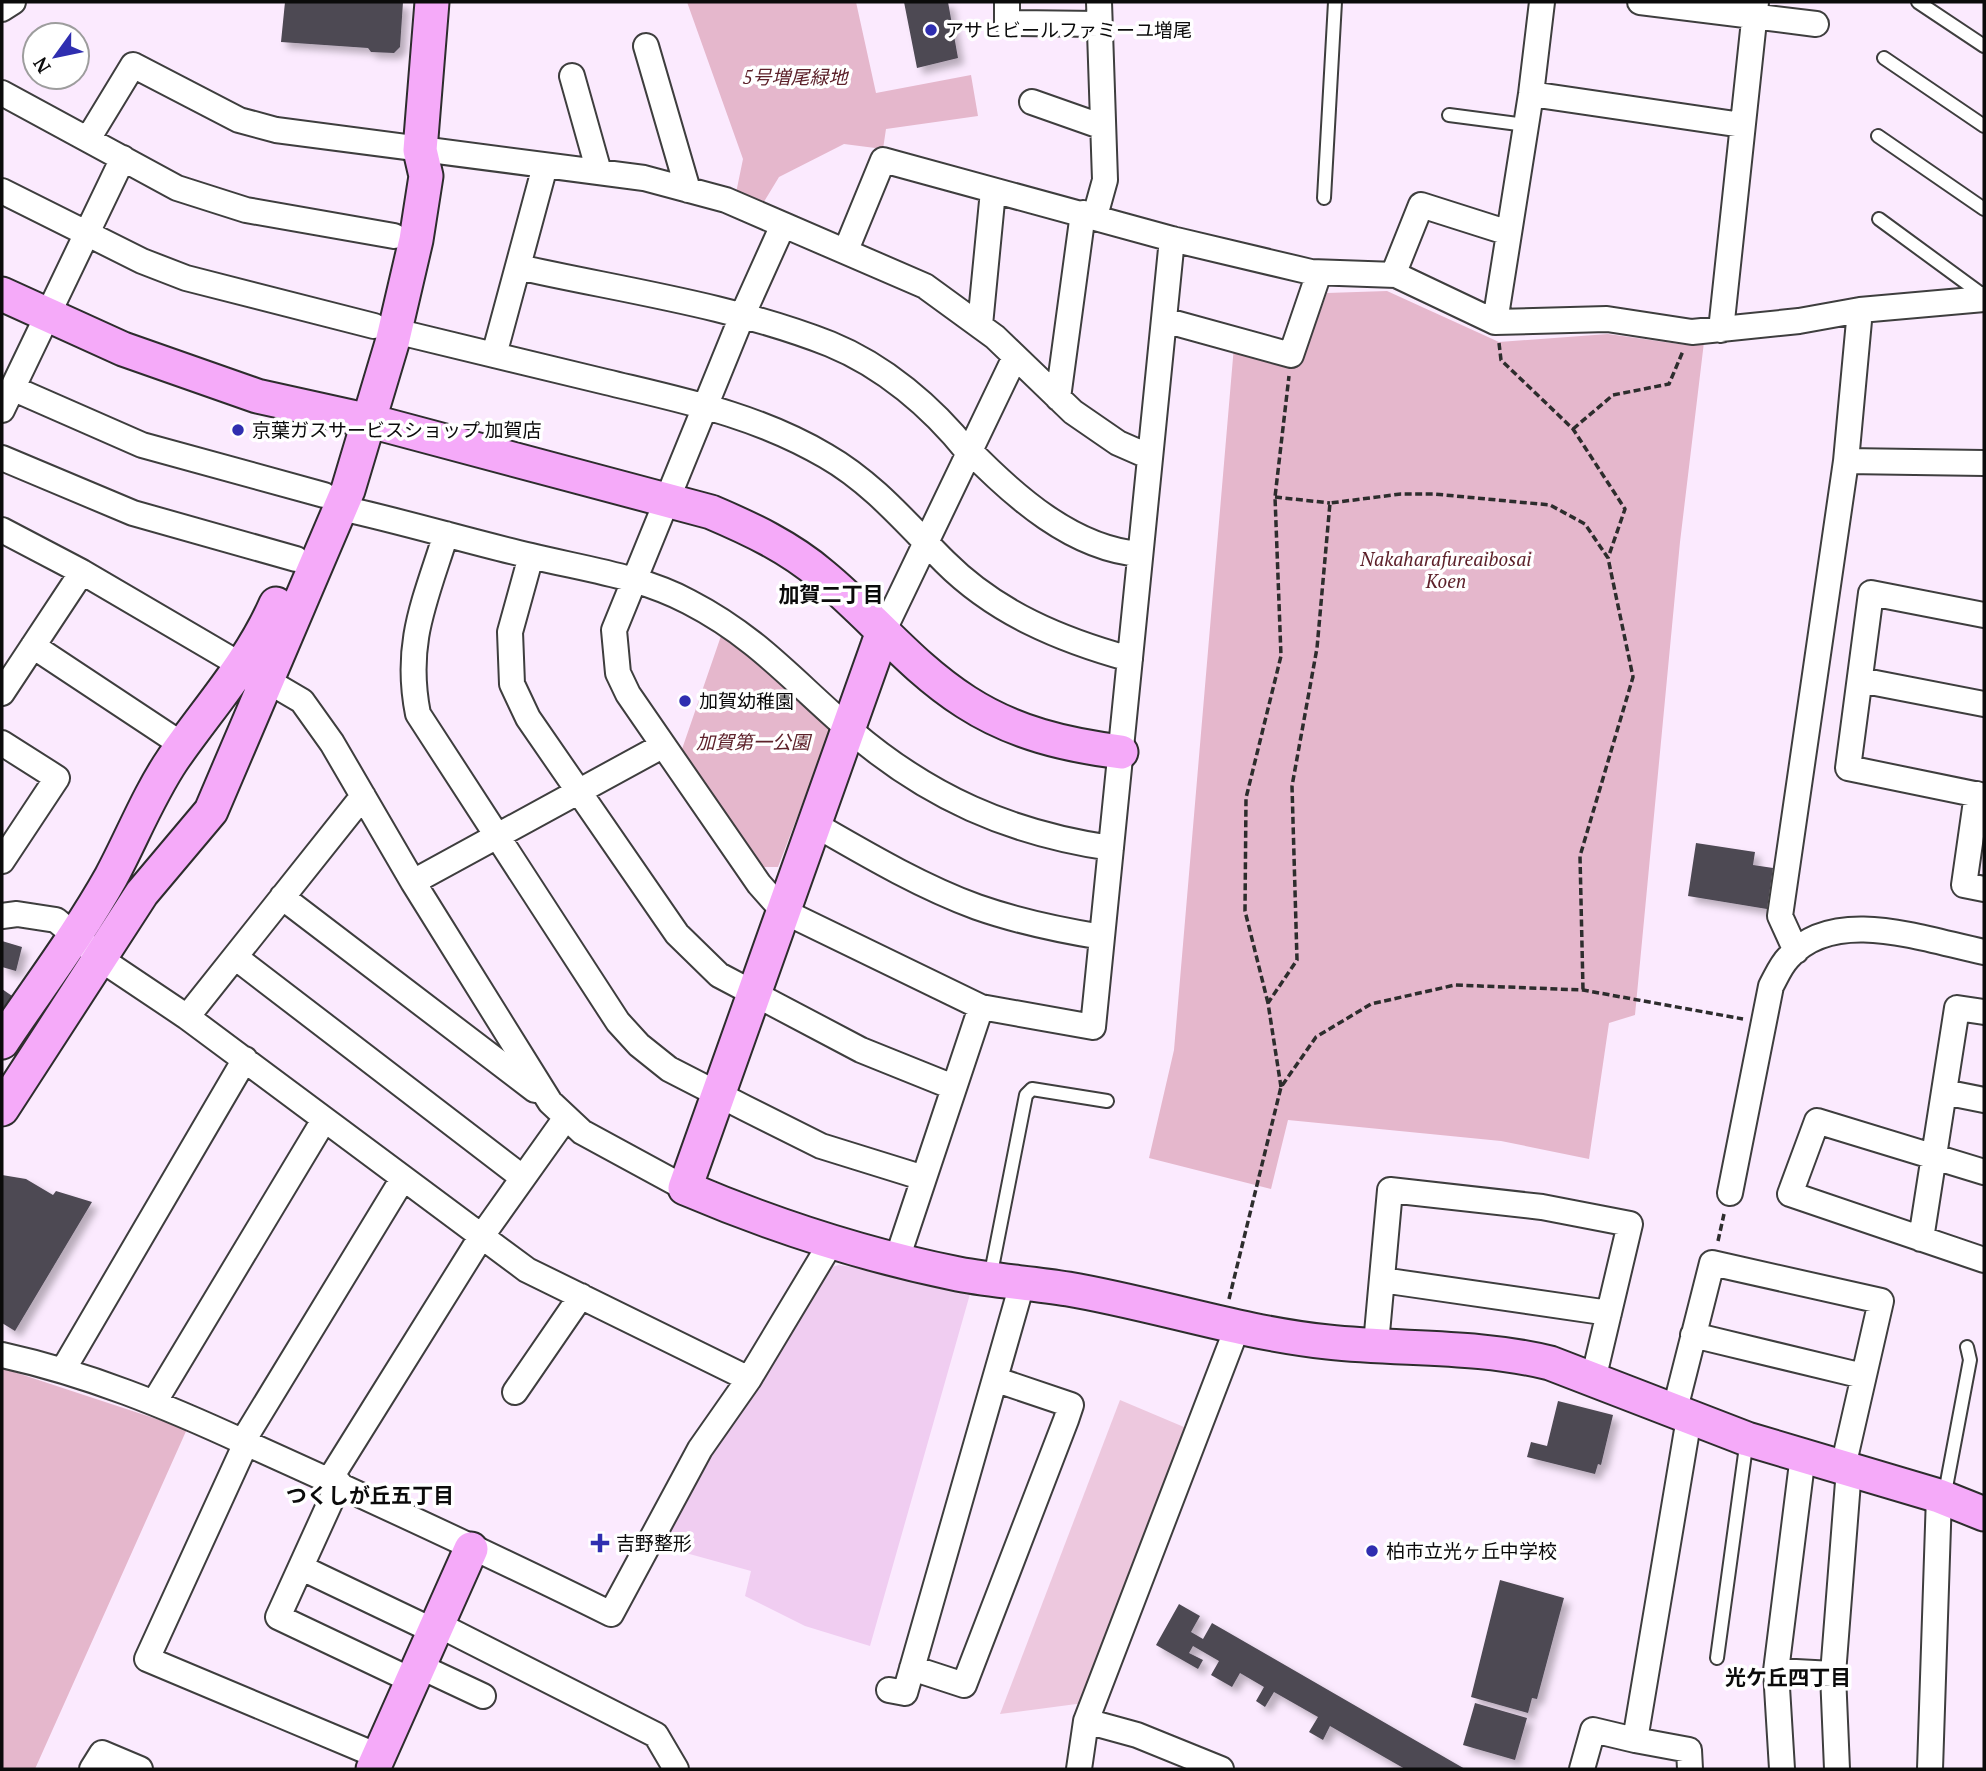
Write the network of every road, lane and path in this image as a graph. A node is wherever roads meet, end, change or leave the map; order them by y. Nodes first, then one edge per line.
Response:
1 (13, 2) edge
2 (432, 2) edge
3 (1007, 2) edge
4 (1335, 2) edge
5 (1542, 2) edge
6 (1918, 2) edge
7 (1650, 3) edge
8 (2, 9) edge
9 (1754, 9) edge
10 (1099, 13) edge
11 (1816, 24) dead end
12 (646, 46) dead end
13 (1984, 46) edge
14 (1884, 58) dead end
15 (572, 76) dead end
16 (2, 93) edge
17 (1531, 94) junction
18 (1032, 102) dead end
19 (1449, 115) dead end
20 (1526, 125) junction
21 (1742, 125) junction
22 (1984, 126) edge
23 (1103, 127) junction
24 (1878, 136) dead end
25 (88, 139) junction
26 (420, 150) junction
27 (123, 158) junction
28 (545, 166) junction
29 (599, 172) junction
30 (688, 190) junction
31 (2, 191) edge
32 (993, 191) junction
33 (1324, 198) dead end
34 (1984, 208) edge
35 (1089, 214) junction
36 (1879, 219) dead end
37 (783, 225) junction
38 (85, 233) junction
39 (1509, 233) junction
40 (394, 236) junction
41 (1172, 239) junction
42 (846, 250) junction
43 (518, 267) junction
44 (1319, 273) junction
45 (1393, 275) junction
46 (2, 294) edge
47 (1984, 297) edge
48 (1860, 310) junction
49 (47, 316) junction
50 (742, 316) junction
51 (1164, 320) junction
52 (1495, 322) junction
53 (979, 325) junction
54 (385, 328) junction
55 (1721, 330) junction
56 (1692, 332) junction
57 (494, 355) junction
58 (1291, 355) junction
59 (1015, 357) junction
60 (1058, 398) junction
61 (7, 399) edge
62 (707, 406) junction
63 (361, 419) junction
64 (1573, 429) junction
65 (969, 451) junction
66 (1150, 457) junction
67 (2, 458) edge
68 (1846, 461) junction
69 (1984, 463) edge
70 (1275, 497) junction
71 (667, 498) junction
72 (333, 501) junction
73 (1330, 503) junction
74 (2, 530) edge
75 (446, 534) junction
76 (926, 540) junction
77 (1140, 554) junction
78 (531, 556) junction
79 (1608, 558) junction
80 (296, 559) junction
81 (82, 572) junction
82 (634, 580) junction
83 (1984, 615) edge
84 (882, 634) junction
85 (18, 655) edge
86 (1130, 659) junction
87 (254, 673) junction
88 (1860, 680) junction
89 (2, 693) edge
90 (1984, 704) edge
91 (849, 729) junction
92 (2, 743) edge
93 (184, 746) junction
94 (662, 746) junction
95 (1121, 752) junction
96 (580, 792) junction
97 (1980, 795) edge
98 (363, 796) junction
99 (814, 824) junction
100 (495, 836) junction
101 (1111, 848) junction
102 (2, 861) edge
103 (413, 882) junction
104 (1984, 889) edge
105 (282, 897) junction
106 (783, 911) junction
107 (2, 916) edge
108 (73, 934) junction
109 (1102, 937) junction
110 (1796, 951) junction
111 (1984, 952) edge
112 (100, 957) junction
113 (235, 957) junction
114 (1583, 990) junction
115 (751, 995) junction
116 (1268, 1003) junction
117 (981, 1007) junction
118 (1984, 1012) edge
119 (187, 1017) junction
120 (1763, 1023) junction
121 (2, 1042) edge
122 (245, 1059) junction
123 (11, 1077) edge
124 (953, 1087) junction
125 (1281, 1087) junction
126 (1944, 1092) junction
127 (718, 1094) junction
128 (1984, 1100) edge
129 (1107, 1101) dead end
130 (2, 1109) edge
131 (557, 1110) junction
132 (324, 1120) junction
133 (1934, 1155) junction
134 (1984, 1172) edge
135 (522, 1177) junction
136 (924, 1178) junction
137 (402, 1180) junction
138 (685, 1188) junction
139 (1730, 1193) joint
140 (481, 1237) junction
141 (1921, 1238) junction
142 (832, 1241) junction
143 (897, 1259) junction
144 (1984, 1261) edge
145 (1712, 1263) junction
146 (990, 1279) junction
147 (1382, 1280) junction
148 (1023, 1284) junction
149 (581, 1296) junction
150 (1609, 1314) junction
151 (1230, 1327) junction
152 (1693, 1335) junction
153 (1376, 1345) junction
154 (1967, 1347) dead end
155 (2, 1355) edge
156 (64, 1370) junction
157 (1863, 1376) junction
158 (749, 1379) junction
159 (997, 1380) junction
160 (1593, 1380) junction
161 (515, 1392) dead end
162 (155, 1401) junction
163 (1681, 1415) junction
164 (1747, 1439) junction
165 (244, 1442) junction
166 (1803, 1455) junction
167 (1846, 1468) junction
168 (335, 1481) junction
169 (1942, 1497) junction
170 (1984, 1514) edge
171 (471, 1549) junction
172 (302, 1568) junction
173 (436, 1627) junction
174 (1717, 1658) dead end
175 (912, 1668) junction
176 (1776, 1671) junction
177 (416, 1673) junction
178 (1833, 1674) junction
179 (889, 1690) dead end
180 (483, 1696) dead end
181 (1086, 1721) junction
182 (1635, 1740) junction
183 (376, 1763) edge
184 (92, 1769) edge
185 (140, 1769) edge
186 (676, 1769) edge
187 (1079, 1769) edge
188 (1221, 1769) edge
189 (1582, 1769) edge
190 (1690, 1769) edge
191 (1782, 1769) edge
192 (1837, 1769) edge
193 (1930, 1769) edge

1 - 8 street
2 - 26 street
3 - 10 street
4 - 33 lane
5 - 17 street
6 - 13 lane
7 - 9 street
9 - 11 street
9 - 21 street
10 - 23 street
12 - 30 street
14 - 22 lane
15 - 29 street
16 - 25 street
17 - 20 street
17 - 21 street
18 - 23 street
19 - 20 lane
20 - 39 street
21 - 55 street
23 - 35 street
24 - 34 lane
25 - 26 street
25 - 27 street
26 - 28 street
26 - 40 street
26 - 54 street
27 - 38 street
27 - 40 street
28 - 29 street
28 - 43 street
29 - 30 street
30 - 37 street
31 - 38 street
32 - 35 street
32 - 42 street
32 - 53 street
35 - 41 street
35 - 60 street
36 - 47 lane
37 - 42 street
37 - 50 street
38 - 49 street
38 - 54 street
39 - 45 street
39 - 52 street
40 - 54 street
41 - 44 street
41 - 51 street
42 - 53 street
43 - 50 street
43 - 57 street
44 - 45 street
44 - 58 street
45 - 52 street
46 - 49 street
47 - 48 street
48 - 55 street
48 - 68 street
49 - 61 street
49 - 63 street
50 - 62 street
50 - 65 street
51 - 58 street
51 - 66 street
52 - 56 street
52 - 64 path
53 - 59 street
54 - 57 street
54 - 63 street
55 - 56 street
56 - 64 path
57 - 62 street
58 - 70 path
59 - 60 street
59 - 65 street
60 - 66 street
61 - 72 street
62 - 71 street
62 - 76 street
63 - 71 street
63 - 72 street
64 - 79 path
65 - 76 street
65 - 77 street
66 - 77 street
67 - 80 street
68 - 69 street
68 - 110 street
70 - 73 path
70 - 116 path
71 - 82 street
71 - 84 street
72 - 75 street
72 - 80 street
72 - 87 street
73 - 79 path
73 - 116 path
74 - 81 street
75 - 78 street
75 - 100 street
76 - 84 street
76 - 86 street
77 - 86 street
78 - 82 street
78 - 96 street
79 - 114 path
80 - 87 street
81 - 85 street
81 - 87 street
82 - 91 street
82 - 94 street
83 - 88 street
84 - 91 street
84 - 95 street
85 - 89 street
85 - 93 street
86 - 95 street
87 - 93 street
87 - 98 street
87 - 112 street
88 - 90 street
88 - 97 street
91 - 99 street
91 - 101 street
92 - 102 street
93 - 108 street
94 - 96 street
94 - 106 street
95 - 101 street
96 - 100 street
96 - 115 street
97 - 104 street
98 - 103 street
98 - 105 street
99 - 106 street
99 - 109 street
100 - 103 street
100 - 127 street
101 - 109 street
103 - 131 street
105 - 113 street
105 - 131 street
106 - 115 street
106 - 117 street
107 - 108 street
108 - 112 street
108 - 121 street
109 - 117 street
110 - 111 street
110 - 120 street
112 - 119 street
112 - 123 street
113 - 119 street
113 - 135 street
114 - 120 path
114 - 125 path
115 - 124 street
115 - 127 street
116 - 125 path
117 - 124 street
118 - 126 street
119 - 122 street
120 - 139 street
122 - 132 street
122 - 156 street
123 - 130 street
124 - 136 street
125 - 151 path
126 - 128 street
126 - 133 street
127 - 136 street
127 - 138 street
129 - 146 lane
131 - 135 street
131 - 138 street
132 - 137 street
132 - 162 street
133 - 134 street
133 - 141 street
133 - 141 street
135 - 140 street
136 - 143 street
137 - 140 street
137 - 165 street
138 - 142 street
139 - 145 path
140 - 149 street
140 - 168 street
141 - 144 street
142 - 143 street
142 - 158 street
143 - 146 street
145 - 152 street
145 - 157 street
146 - 148 street
147 - 150 street
147 - 150 street
147 - 153 street
148 - 151 street
148 - 159 street
149 - 158 street
149 - 161 street
150 - 160 street
151 - 153 street
151 - 181 street
152 - 157 street
152 - 163 street
153 - 160 street
154 - 169 lane
155 - 156 street
156 - 162 street
157 - 167 street
158 - 171 street
159 - 175 street
159 - 175 street
160 - 163 street
162 - 165 street
163 - 164 street
163 - 182 street
164 - 166 street
164 - 174 lane
165 - 168 street
165 - 183 street
166 - 167 street
166 - 176 street
167 - 169 street
167 - 178 street
168 - 171 street
168 - 172 street
169 - 170 street
169 - 193 street
171 - 173 street
172 - 173 street
172 - 177 street
173 - 177 street
173 - 186 street
175 - 179 street
176 - 178 street
176 - 191 street
177 - 180 street
177 - 183 street
178 - 192 street
181 - 187 street
181 - 188 street
182 - 189 street
182 - 190 street
184 - 185 street

